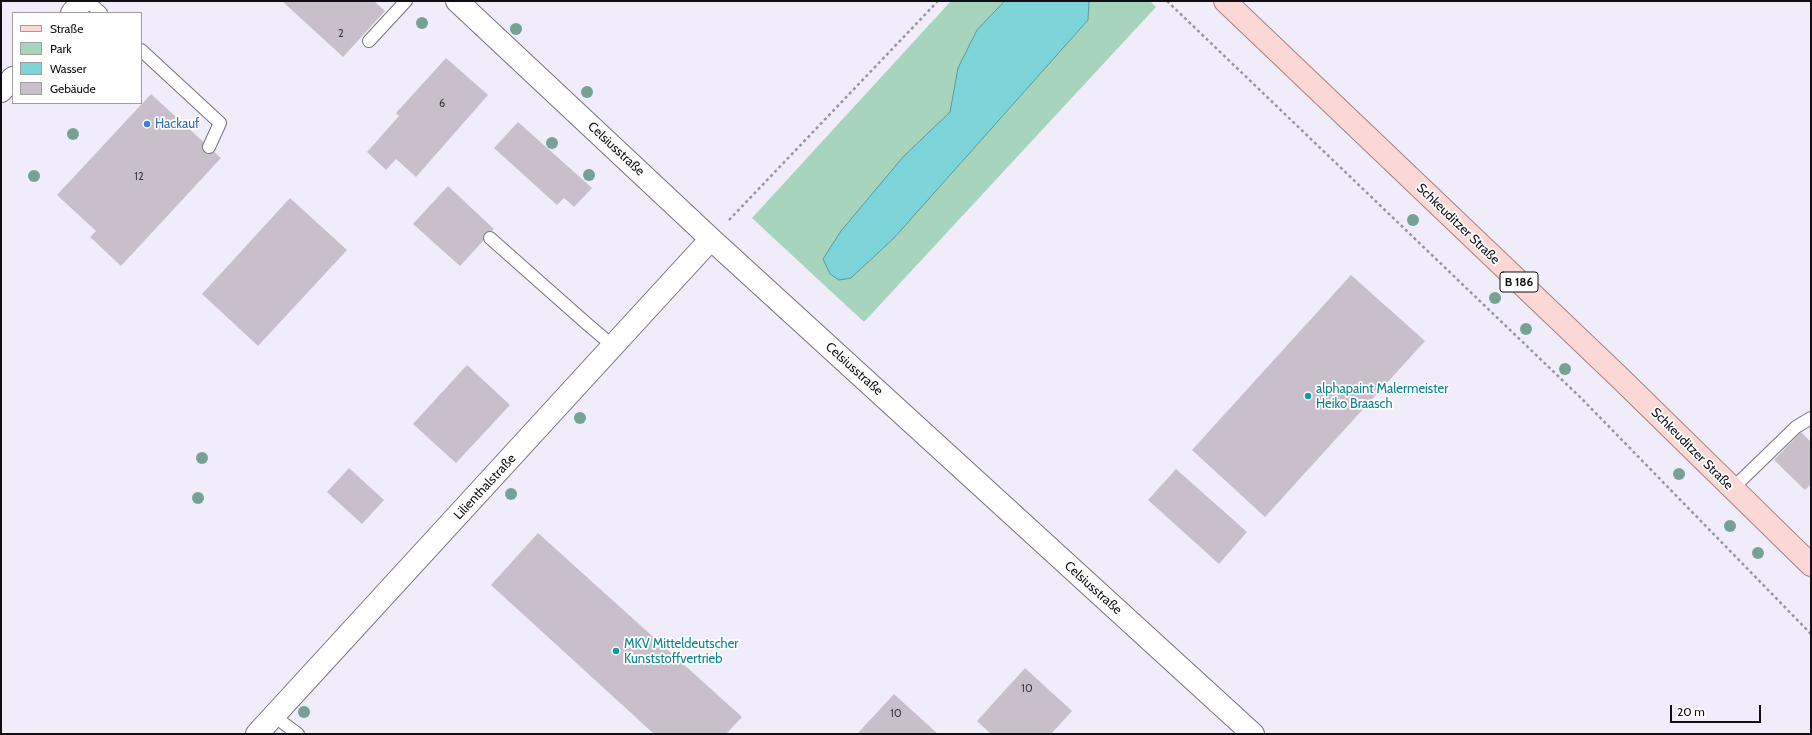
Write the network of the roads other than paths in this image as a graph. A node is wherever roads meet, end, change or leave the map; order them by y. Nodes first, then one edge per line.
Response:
1 (83, 1) edge
2 (88, 1) edge
3 (406, 1) edge
4 (457, 1) edge
5 (1225, 1) edge
6 (73, 12) edge
7 (100, 12) edge
8 (369, 41) dead end
9 (142, 51) edge
10 (12, 79) edge
11 (1, 91) edge
12 (209, 147) dead end
13 (490, 238) dead end
14 (711, 239) junction
15 (613, 346) junction
16 (1811, 418) edge
17 (1732, 489) junction
18 (1811, 565) edge
19 (274, 716) junction
20 (257, 734) edge
21 (298, 734) edge
22 (1253, 734) edge

1 - 6 street
2 - 7 lane
3 - 8 lane
4 - 14 street, Celsiusstraße
5 - 17 main road, Schkeuditzer Straße / B 186
9 - 12 lane
10 - 11 street
13 - 15 lane
14 - 15 street, Lilienthalstraße
14 - 22 street, Celsiusstraße
15 - 19 street, Lilienthalstraße
16 - 17 lane
17 - 18 main road, Schkeuditzer Straße / B 186
19 - 20 street, Lilienthalstraße
19 - 21 lane

